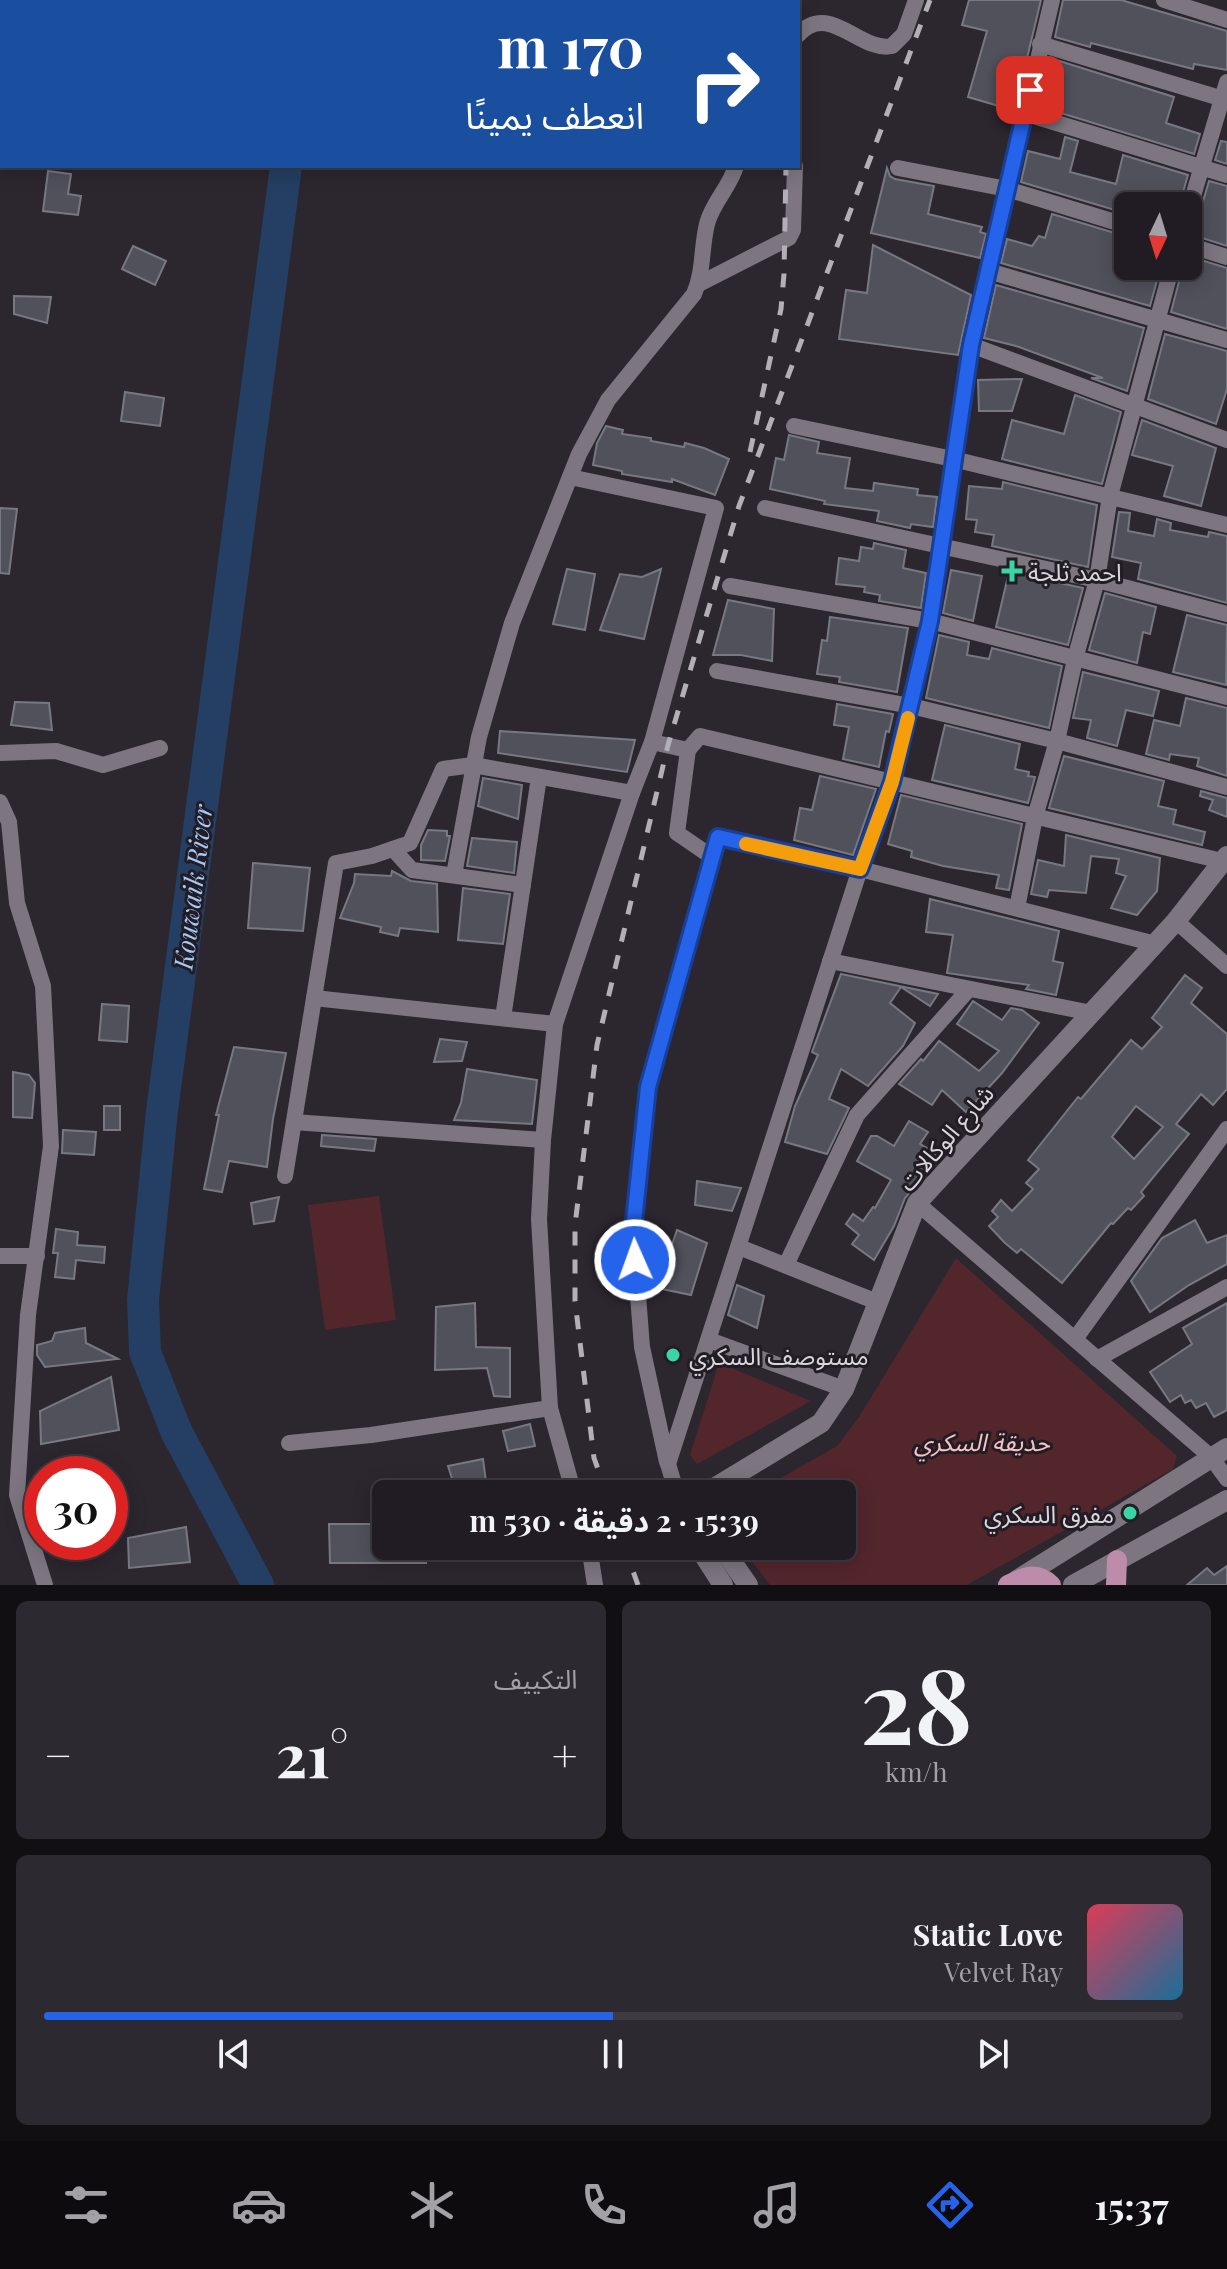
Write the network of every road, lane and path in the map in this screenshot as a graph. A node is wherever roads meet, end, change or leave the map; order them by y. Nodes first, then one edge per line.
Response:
1 (916, 0) edge
2 (1052, 0) edge
3 (1164, 0) edge
4 (1227, 20) edge
5 (800, 33) edge
6 (1040, 44) junction
7 (1227, 82) edge
8 (1224, 100) edge
9 (1024, 113) junction
10 (735, 168) edge
11 (795, 168) edge
12 (898, 168) dead end
13 (1202, 168) junction
14 (1227, 175) edge
15 (1007, 189) junction
16 (1195, 192) edge
17 (1114, 222) edge
18 (1202, 249) edge
19 (1227, 257) edge
20 (988, 271) junction
21 (1168, 280) edge
22 (699, 284) junction
23 (1157, 319) junction
24 (1227, 340) edge
25 (971, 345) junction
26 (1134, 405) junction
27 (794, 426) dead end
28 (1227, 440) edge
29 (953, 459) junction
30 (570, 477) junction
31 (1110, 496) junction
32 (765, 508) dead end
33 (1227, 525) edge
34 (942, 545) junction
35 (1097, 580) junction
36 (730, 586) dead end
37 (1227, 614) edge
38 (930, 621) junction
39 (1075, 659) junction
40 (717, 671) dead end
41 (1227, 697) edge
42 (911, 706) junction
43 (1057, 741) junction
44 (652, 742) junction
45 (160, 748) dead end
46 (688, 750) junction
47 (0, 753) edge
48 (473, 765) junction
49 (539, 777) junction
50 (892, 782) junction
51 (1227, 787) edge
52 (632, 793) junction
53 (0, 802) edge
54 (1035, 817) junction
55 (393, 849) junction
56 (712, 857) junction
57 (1225, 859) edge
58 (860, 869) junction
59 (454, 875) junction
60 (523, 885) junction
61 (1017, 908) junction
62 (1176, 921) junction
63 (1156, 944) junction
64 (830, 961) junction
65 (1227, 966) edge
66 (969, 989) junction
67 (314, 998) junction
68 (1092, 1013) junction
69 (503, 1018) junction
70 (555, 1024) junction
71 (294, 1122) junction
72 (1227, 1129) edge
73 (543, 1140) junction
74 (285, 1176) dead end
75 (917, 1203) junction
76 (739, 1247) junction
77 (0, 1256) edge
78 (37, 1256) junction
79 (786, 1265) junction
80 (1227, 1287) edge
81 (877, 1302) junction
82 (1075, 1339) junction
83 (709, 1340) junction
84 (1097, 1359) junction
85 (844, 1389) junction
86 (550, 1408) junction
87 (289, 1443) dead end
88 (1219, 1453) edge
89 (668, 1464) junction
90 (1227, 1479) edge
91 (570, 1480) edge
92 (673, 1480) edge
93 (727, 1480) edge
94 (1227, 1500) edge
95 (591, 1560) edge
96 (707, 1560) edge
97 (731, 1560) edge
98 (1117, 1560) junction
99 (1012, 1583) edge
100 (45, 1585) edge
101 (595, 1585) edge
102 (723, 1585) edge
103 (748, 1585) edge
104 (1051, 1585) edge
105 (1073, 1585) edge
106 (1116, 1585) edge

1 - 5 street
2 - 6 street
3 - 4 street
6 - 8 street
6 - 9 street
7 - 8 street
8 - 13 street
9 - 13 street
9 - 15 street
10 - 22 street
11 - 22 street
12 - 15 street
13 - 14 street
13 - 16 street
15 - 17 street
15 - 20 street
18 - 19 street
20 - 23 street
20 - 25 street
21 - 23 street
22 - 30 street
23 - 24 street
23 - 26 street
25 - 26 street
25 - 29 street
26 - 28 street
26 - 31 street
27 - 29 street
29 - 31 street
29 - 34 street
30 - 44 street
30 - 48 street
31 - 33 street
31 - 35 street
32 - 34 street
34 - 35 street
34 - 38 street
35 - 37 street
35 - 39 street
36 - 38 street
38 - 39 street
38 - 42 street
39 - 41 street
39 - 43 street
40 - 42 street
42 - 43 street
42 - 50 street
43 - 51 street
43 - 54 street
44 - 46 street
44 - 52 street
45 - 47 street
46 - 50 street
46 - 56 street
48 - 49 street
48 - 55 street
48 - 59 street
49 - 52 street
49 - 60 street
50 - 54 street
50 - 58 street
52 - 70 street
53 - 78 street
54 - 57 street
54 - 61 street
55 - 59 street
55 - 67 street
56 - 58 street
56 - 89 street
57 - 62 street, شارع الوكالات
58 - 61 street
58 - 64 street
59 - 60 street
60 - 69 street
61 - 63 street
62 - 63 street, شارع الوكالات
62 - 65 street
63 - 68 street, شارع الوكالات
64 - 66 street
64 - 76 street
66 - 68 street
66 - 79 street
67 - 69 street
67 - 71 street
68 - 75 street, شارع الوكالات
69 - 70 street
70 - 73 street
71 - 73 street
71 - 74 street
72 - 82 street
73 - 86 street
75 - 81 street, شارع الوكالات
75 - 82 street
76 - 79 street
76 - 83 street
77 - 78 street
78 - 100 street
79 - 81 street
80 - 84 street
81 - 85 street, شارع الوكالات
82 - 84 street
83 - 85 street
83 - 89 street
84 - 88 street
85 - 93 street, شارع الوكالات
86 - 87 street
86 - 91 street
88 - 90 street
88 - 99 street
89 - 92 street
94 - 98 street
95 - 101 street
96 - 102 street
97 - 103 street
98 - 105 street
98 - 106 main road
99 - 104 main road

